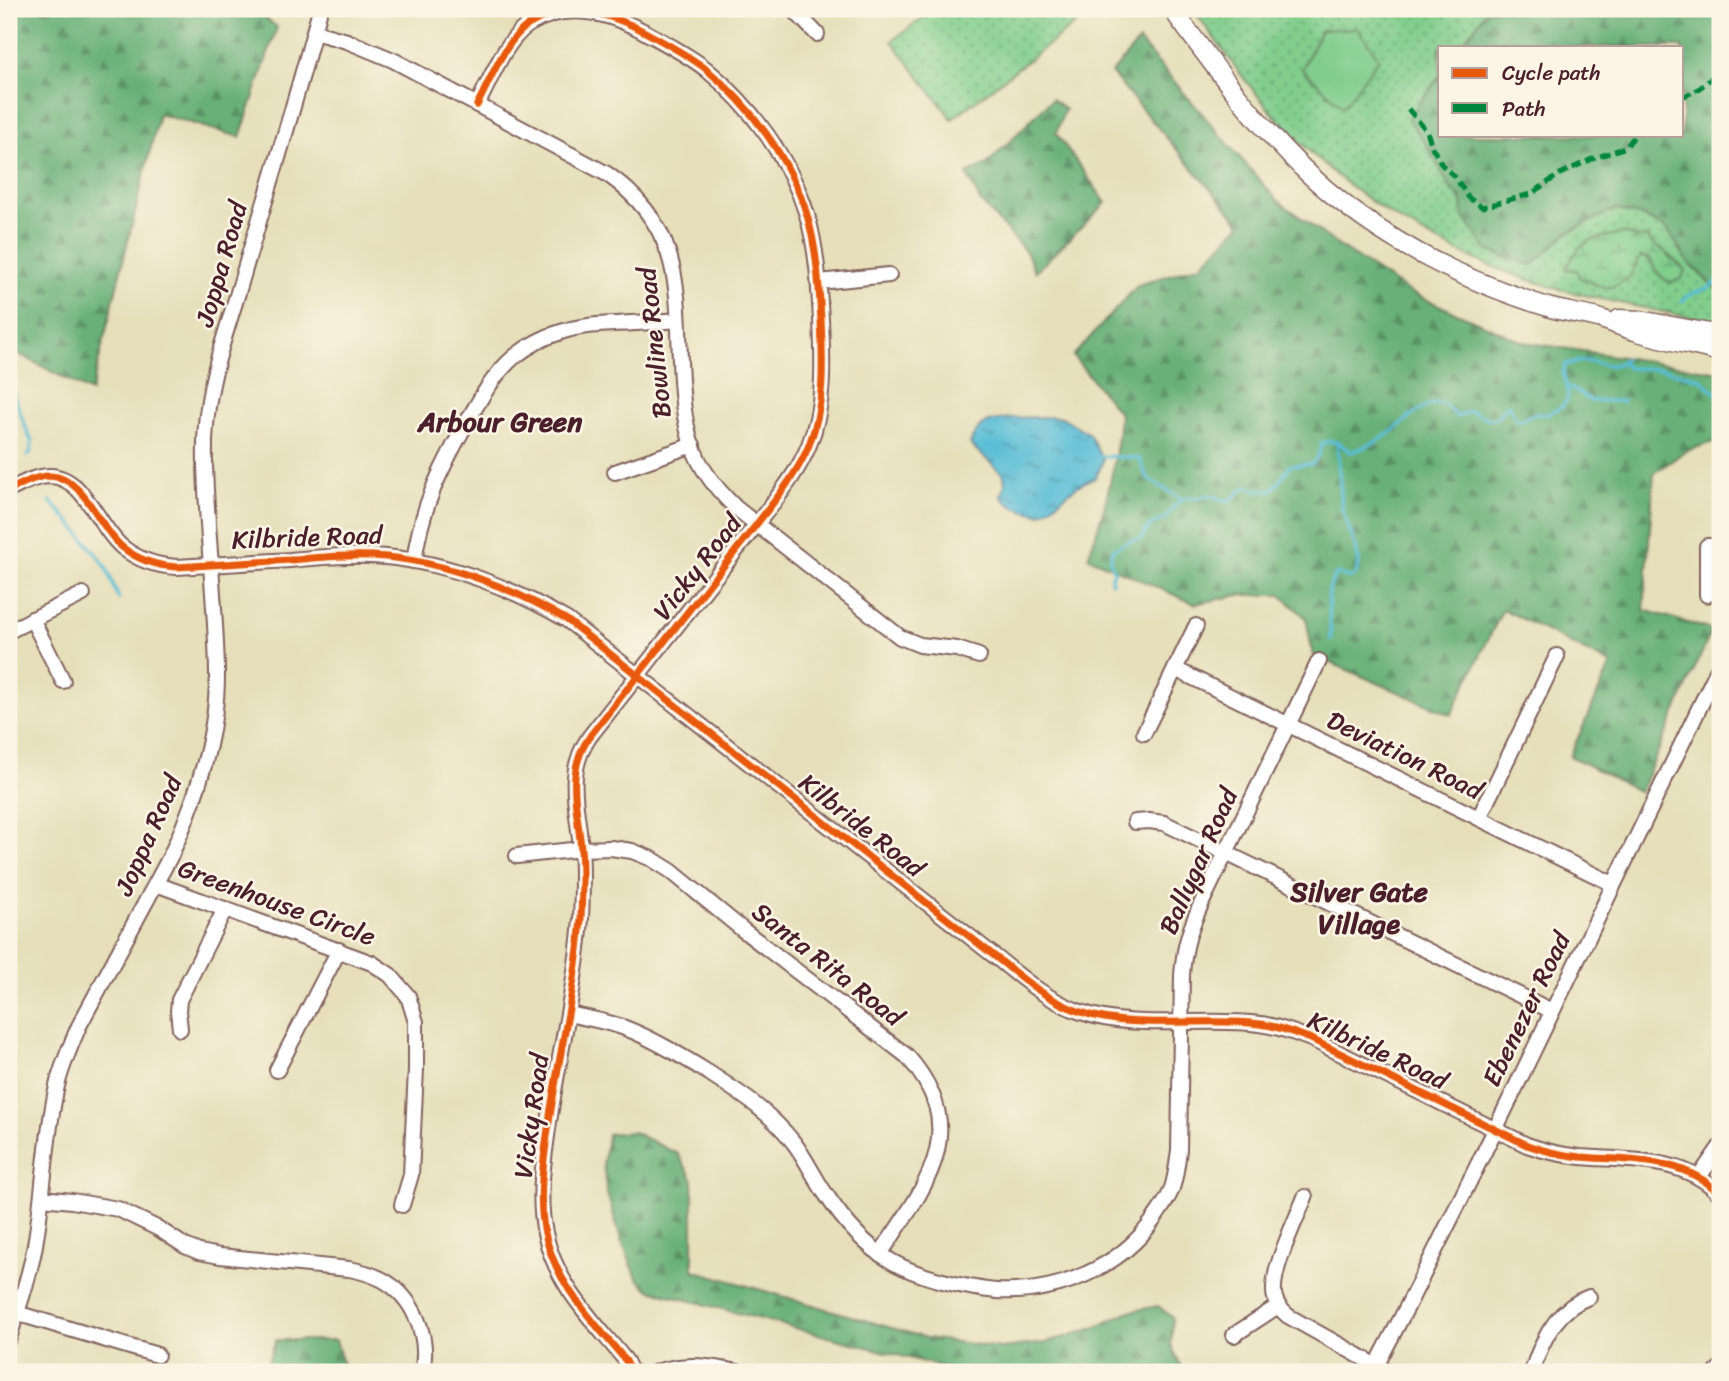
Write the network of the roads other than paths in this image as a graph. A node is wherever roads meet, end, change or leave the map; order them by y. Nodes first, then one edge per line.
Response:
1 (320, 9) edge
2 (793, 9) edge
3 (1172, 9) edge
4 (314, 32) junction
5 (817, 34) dead end
6 (477, 105) junction
7 (890, 275) dead end
8 (819, 282) junction
9 (1598, 318) junction
10 (678, 320) junction
11 (1720, 335) edge
12 (1720, 352) edge
13 (693, 445) junction
14 (615, 472) dead end
15 (9, 490) edge
16 (757, 525) junction
17 (1720, 546) edge
18 (414, 561) junction
19 (210, 565) junction
20 (83, 594) dead end
21 (1707, 594) dead end
22 (32, 619) junction
23 (1196, 626) dead end
24 (9, 631) edge
25 (979, 656) dead end
26 (1557, 656) dead end
27 (1319, 661) dead end
28 (1720, 665) edge
29 (1175, 669) junction
30 (638, 675) junction
31 (63, 681) dead end
32 (1288, 725) junction
33 (1144, 733) dead end
34 (1479, 818) junction
35 (1135, 822) dead end
36 (581, 849) junction
37 (1226, 853) junction
38 (517, 856) dead end
39 (156, 884) junction
40 (1613, 884) junction
41 (225, 909) junction
42 (339, 950) junction
43 (1552, 1011) junction
44 (568, 1014) junction
45 (1181, 1022) junction
46 (180, 1029) dead end
47 (277, 1070) dead end
48 (1495, 1130) junction
49 (1720, 1147) edge
50 (1699, 1177) junction
51 (1720, 1194) edge
52 (1305, 1197) dead end
53 (42, 1198) junction
54 (402, 1205) dead end
55 (880, 1254) junction
56 (1589, 1297) dead end
57 (1278, 1306) junction
58 (16, 1313) junction
59 (1234, 1335) dead end
60 (9, 1338) edge
61 (157, 1355) dead end
62 (1379, 1370) edge
63 (422, 1372) edge
64 (631, 1372) edge
65 (656, 1372) edge
66 (738, 1372) edge
67 (1532, 1372) edge

1 - 4 street, Joppa Road
2 - 5 street
3 - 9 main road
4 - 6 street, Bowline Road
4 - 19 street, Joppa Road
6 - 8 street, Vicky Road
6 - 10 street, Bowline Road
7 - 8 street
8 - 16 street, Vicky Road
9 - 11 main road
9 - 12 main road
10 - 13 street, Bowline Road
10 - 18 street
13 - 14 street
13 - 16 street, Bowline Road
15 - 19 street, Kilbride Road
16 - 25 street, Bowline Road
16 - 30 street, Vicky Road
17 - 21 street
18 - 19 street, Kilbride Road
18 - 30 street, Kilbride Road
19 - 39 street, Joppa Road
20 - 22 street
22 - 24 street
22 - 31 street
23 - 29 street
26 - 34 street
27 - 32 street, Ballygar Road
28 - 40 street, Ebenezer Road
29 - 32 street, Deviation Road
29 - 33 street
30 - 36 street, Vicky Road
30 - 45 street, Kilbride Road
32 - 34 street, Deviation Road
32 - 37 street, Ballygar Road
34 - 40 street, Deviation Road
35 - 37 street
36 - 38 street, Santa Rita Road
36 - 44 street, Vicky Road
36 - 55 street, Santa Rita Road
37 - 43 street
37 - 45 street, Ballygar Road
39 - 41 street, Greenhouse Circle
39 - 53 street, Joppa Road
40 - 43 street, Ebenezer Road
41 - 42 street, Greenhouse Circle
41 - 46 street
42 - 47 street
42 - 54 street, Greenhouse Circle
43 - 48 street, Ebenezer Road
44 - 55 street, Ballygar Road
44 - 64 street, Vicky Road
45 - 48 street, Kilbride Road
45 - 55 street, Ballygar Road
48 - 50 street, Kilbride Road
48 - 62 street, Ebenezer Road
49 - 50 street
50 - 51 street, Kilbride Road
52 - 57 street
53 - 58 street, Joppa Road
53 - 63 street
56 - 67 street
57 - 59 street
57 - 62 street
58 - 60 street, Joppa Road
58 - 61 street
65 - 66 street

